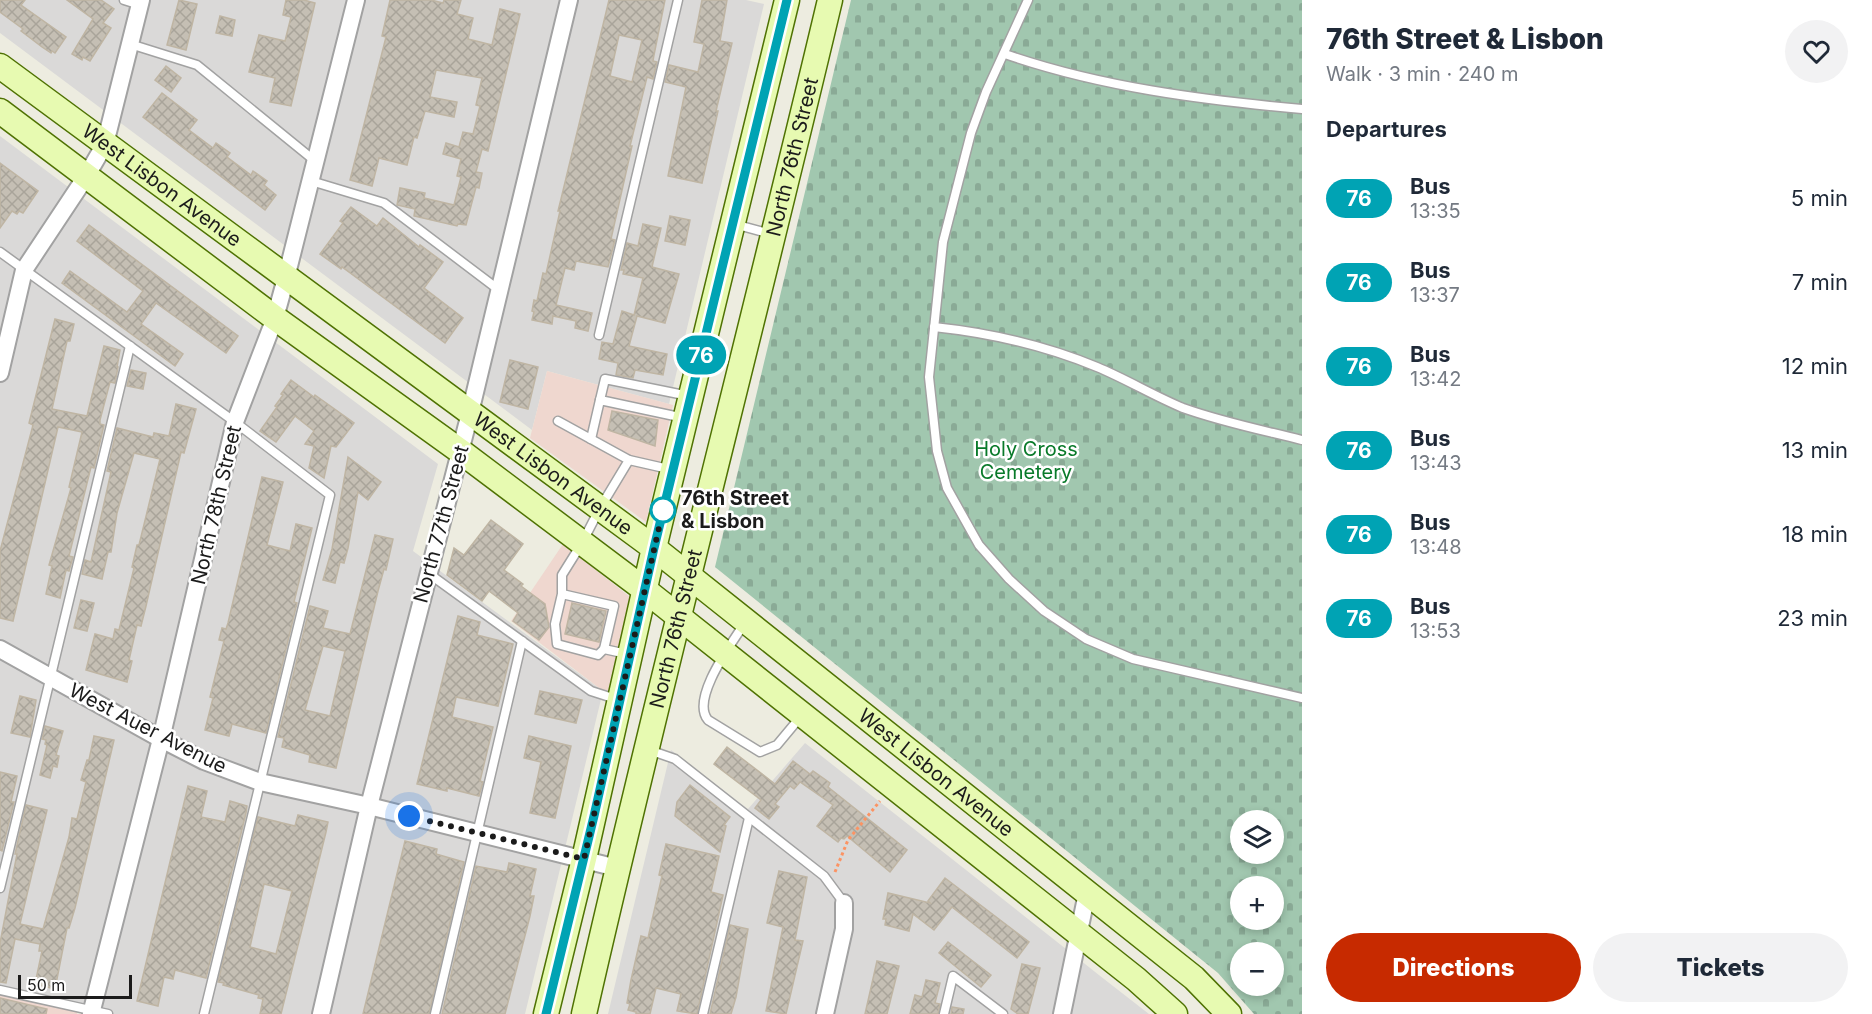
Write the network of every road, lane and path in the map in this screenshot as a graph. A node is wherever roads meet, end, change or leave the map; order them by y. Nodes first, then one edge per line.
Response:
1 (356, 0) edge
2 (569, 0) edge
3 (678, 0) edge
4 (787, 0) edge
5 (830, 0) edge
6 (1028, 0) edge
7 (135, 2) edge
8 (130, 44) junction
9 (1005, 54) junction
10 (0, 66) edge
11 (1302, 109) edge
12 (0, 111) edge
13 (105, 144) junction
14 (315, 162) junction
15 (87, 175) junction
16 (311, 181) junction
17 (732, 223) junction
18 (774, 235) junction
19 (0, 252) edge
20 (24, 270) junction
21 (286, 278) junction
22 (500, 291) junction
23 (274, 318) junction
24 (934, 327) junction
25 (599, 335) dead end
26 (130, 346) junction
27 (0, 373) edge
28 (600, 400) junction
29 (688, 407) junction
30 (470, 413) junction
31 (558, 421) dead end
32 (235, 422) junction
33 (591, 439) junction
34 (1302, 440) edge
35 (460, 451) junction
36 (629, 460) junction
37 (673, 470) junction
38 (600, 508) junction
39 (582, 543) junction
40 (654, 548) junction
41 (428, 573) junction
42 (689, 576) junction
43 (645, 590) junction
44 (562, 594) junction
45 (679, 617) junction
46 (746, 622) junction
47 (581, 639) dead end
48 (522, 641) junction
49 (0, 649) edge
50 (604, 649) junction
51 (579, 650) junction
52 (725, 653) junction
53 (631, 655) junction
54 (51, 677) junction
55 (1302, 698) edge
56 (621, 701) junction
57 (803, 715) junction
58 (161, 739) junction
59 (646, 749) junction
60 (260, 782) junction
61 (880, 800) dead end
62 (369, 806) junction
63 (749, 818) junction
64 (478, 833) junction
65 (584, 859) junction
66 (617, 868) junction
67 (835, 872) dead end
68 (0, 888) edge
69 (1087, 893) junction
70 (843, 903) joint
71 (1079, 933) junction
72 (0, 990) edge
73 (91, 1012) edge
74 (108, 1014) edge
75 (204, 1014) edge
76 (321, 1014) edge
77 (435, 1014) edge
78 (546, 1014) edge
79 (584, 1014) edge
80 (703, 1014) edge
81 (825, 1014) edge
82 (944, 1014) edge
83 (1003, 1014) edge
84 (1062, 1014) edge
85 (1175, 1014) edge
86 (1229, 1014) edge

1 - 14 street, North 78th Street
2 - 22 street, North 77th Street
3 - 25 lane
4 - 17 main road, North 76th Street
5 - 18 main road, North 76th Street
6 - 9 lane
7 - 8 street
8 - 13 street
8 - 14 lane
9 - 11 lane
9 - 24 lane
10 - 13 main road, West Lisbon Avenue
12 - 15 main road, West Lisbon Avenue
13 - 15 street
13 - 21 main road, West Lisbon Avenue
14 - 16 street, North 78th Street
15 - 20 street
15 - 23 main road, West Lisbon Avenue
16 - 21 street, North 78th Street
16 - 22 lane
17 - 18 lane
17 - 29 main road, North 76th Street
18 - 42 main road, North 76th Street
19 - 20 lane
20 - 26 lane
20 - 27 street
21 - 23 street, North 78th Street
21 - 30 main road, West Lisbon Avenue
22 - 30 street, North 77th Street
23 - 32 street, North 78th Street
23 - 35 main road, West Lisbon Avenue
24 - 34 lane
24 - 55 lane
26 - 32 lane
26 - 54 lane
28 - 29 lane
28 - 29 lane
28 - 33 lane
29 - 37 main road, North 76th Street
30 - 35 street, North 77th Street
30 - 38 main road, West Lisbon Avenue
31 - 33 lane
32 - 58 street, North 78th Street
32 - 60 lane
33 - 36 lane
35 - 39 main road, West Lisbon Avenue
35 - 41 street, North 77th Street
36 - 37 lane
36 - 38 lane
37 - 40 main road, North 76th Street
38 - 39 lane
38 - 40 main road, West Lisbon Avenue
39 - 43 main road, West Lisbon Avenue
39 - 44 lane
40 - 42 main road, West Lisbon Avenue
40 - 43 main road, North 76th Street
41 - 48 lane
41 - 62 street, North 77th Street
42 - 45 main road, North 76th Street
42 - 46 main road, West Lisbon Avenue
43 - 45 main road, West Lisbon Avenue
43 - 53 main road, North 76th Street
44 - 50 lane
44 - 51 lane
45 - 52 main road, West Lisbon Avenue
45 - 59 main road, North 76th Street
46 - 52 lane
46 - 69 main road, West Lisbon Avenue
47 - 51 lane
48 - 56 lane
48 - 64 lane
49 - 54 street, West Auer Avenue
50 - 51 lane
50 - 53 lane
52 - 57 main road, West Lisbon Avenue
52 - 57 lane
53 - 56 main road, North 76th Street
54 - 58 street, West Auer Avenue
54 - 68 lane
56 - 65 main road, North 76th Street
57 - 71 main road, West Lisbon Avenue
58 - 60 street, West Auer Avenue
58 - 73 street, North 78th Street
59 - 63 lane
59 - 66 main road, North 76th Street
60 - 62 street, West Auer Avenue
60 - 75 lane
61 - 67 path
62 - 64 street, West Auer Avenue
62 - 76 street, North 77th Street
63 - 70 lane
63 - 80 lane
64 - 65 street, West Auer Avenue
64 - 77 lane
65 - 66 street, West Auer Avenue
65 - 78 main road, North 76th Street
66 - 79 main road, North 76th Street
69 - 71 street
69 - 86 main road, West Lisbon Avenue
70 - 81 street
71 - 84 street
71 - 85 main road, West Lisbon Avenue
72 - 73 lane
73 - 74 lane
82 - 83 lane

